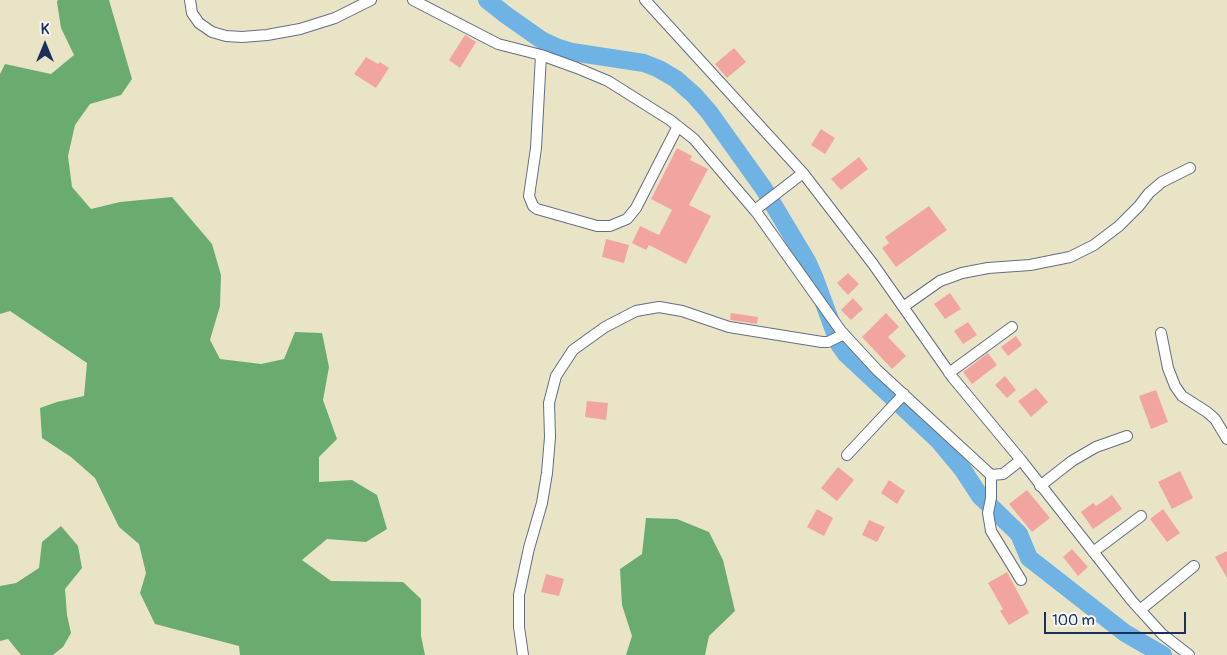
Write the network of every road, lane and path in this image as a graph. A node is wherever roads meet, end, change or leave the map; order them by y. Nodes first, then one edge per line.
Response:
1 (190, 0) edge
2 (371, 0) edge
3 (413, 0) edge
4 (645, 0) edge
5 (542, 55) junction
6 (678, 126) junction
7 (1190, 168) dead end
8 (803, 173) junction
9 (754, 210) junction
10 (903, 307) junction
11 (1012, 328) dead end
12 (1161, 333) dead end
13 (844, 334) junction
14 (949, 373) junction
15 (904, 394) junction
16 (1127, 436) dead end
17 (1227, 438) edge
18 (847, 455) dead end
19 (1020, 460) junction
20 (991, 475) junction
21 (1040, 486) junction
22 (1141, 516) dead end
23 (1093, 552) junction
24 (1194, 566) dead end
25 (1021, 580) dead end
26 (1140, 610) junction
27 (523, 655) edge
28 (1189, 655) edge

1 - 2 street
3 - 5 street
4 - 8 street
5 - 6 street
5 - 6 street
6 - 9 street
7 - 10 street
8 - 9 street
8 - 10 street
9 - 13 street
10 - 14 street
11 - 14 street
12 - 17 street
13 - 15 street
13 - 27 street
14 - 19 street
15 - 18 street
15 - 20 street
16 - 21 street
19 - 20 street
19 - 21 street
20 - 25 street
21 - 23 street
22 - 23 street
23 - 26 street
24 - 26 street
26 - 28 street

